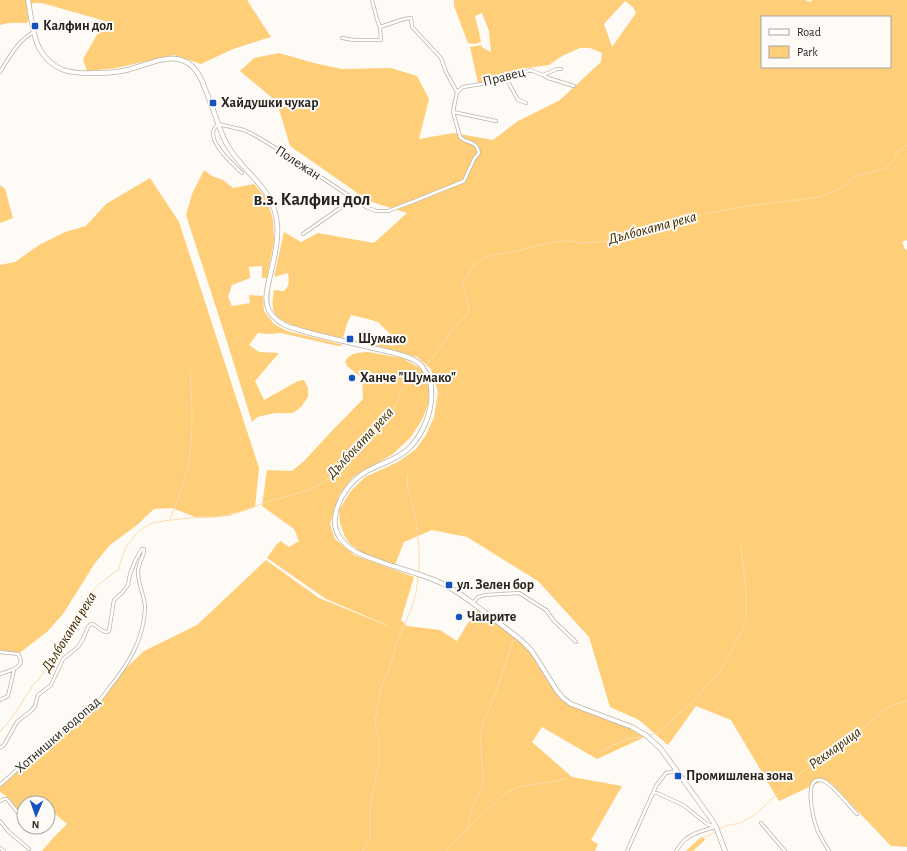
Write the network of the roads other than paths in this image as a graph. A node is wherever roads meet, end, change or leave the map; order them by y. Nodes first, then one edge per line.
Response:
1 (28, 0) edge
2 (372, 0) edge
3 (380, 27) junction
4 (34, 32) junction
5 (342, 38) dead end
6 (561, 69) dead end
7 (0, 72) edge
8 (543, 75) junction
9 (507, 80) junction
10 (574, 86) dead end
11 (457, 92) junction
12 (526, 103) dead end
13 (453, 112) junction
14 (496, 121) dead end
15 (218, 124) junction
16 (242, 173) dead end
17 (353, 199) junction
18 (303, 234) dead end
19 (473, 603) junction
20 (576, 642) dead end
21 (0, 652) edge
22 (14, 669) junction
23 (0, 674) edge
24 (0, 700) edge
25 (0, 748) edge
26 (677, 771) junction
27 (0, 785) edge
28 (654, 793) junction
29 (0, 801) edge
30 (16, 809) edge
31 (858, 814) dead end
32 (0, 821) edge
33 (761, 823) dead end
34 (717, 830) junction
35 (0, 848) edge
36 (29, 849) dead end
37 (4, 851) edge
38 (627, 851) edge
39 (676, 851) edge
40 (725, 851) edge
41 (785, 851) edge
42 (829, 851) edge

1 - 4 street
2 - 3 street
3 - 5 street
3 - 11 street
4 - 7 street
4 - 15 street
6 - 8 street
8 - 9 street, Правец
8 - 10 street, Правец
9 - 11 street, Правец
9 - 12 street
11 - 13 street
13 - 14 street
13 - 17 street, Полежан
15 - 16 street
15 - 17 street, Полежан
15 - 19 street
17 - 18 street
19 - 20 street
19 - 26 street
21 - 22 street
22 - 23 street
22 - 24 street
25 - 27 street, Хотнишки водопад
26 - 28 street
26 - 34 street
28 - 34 street
28 - 38 street
29 - 30 street
31 - 42 street
32 - 36 street
33 - 41 street
34 - 39 street
34 - 40 street
35 - 37 street

